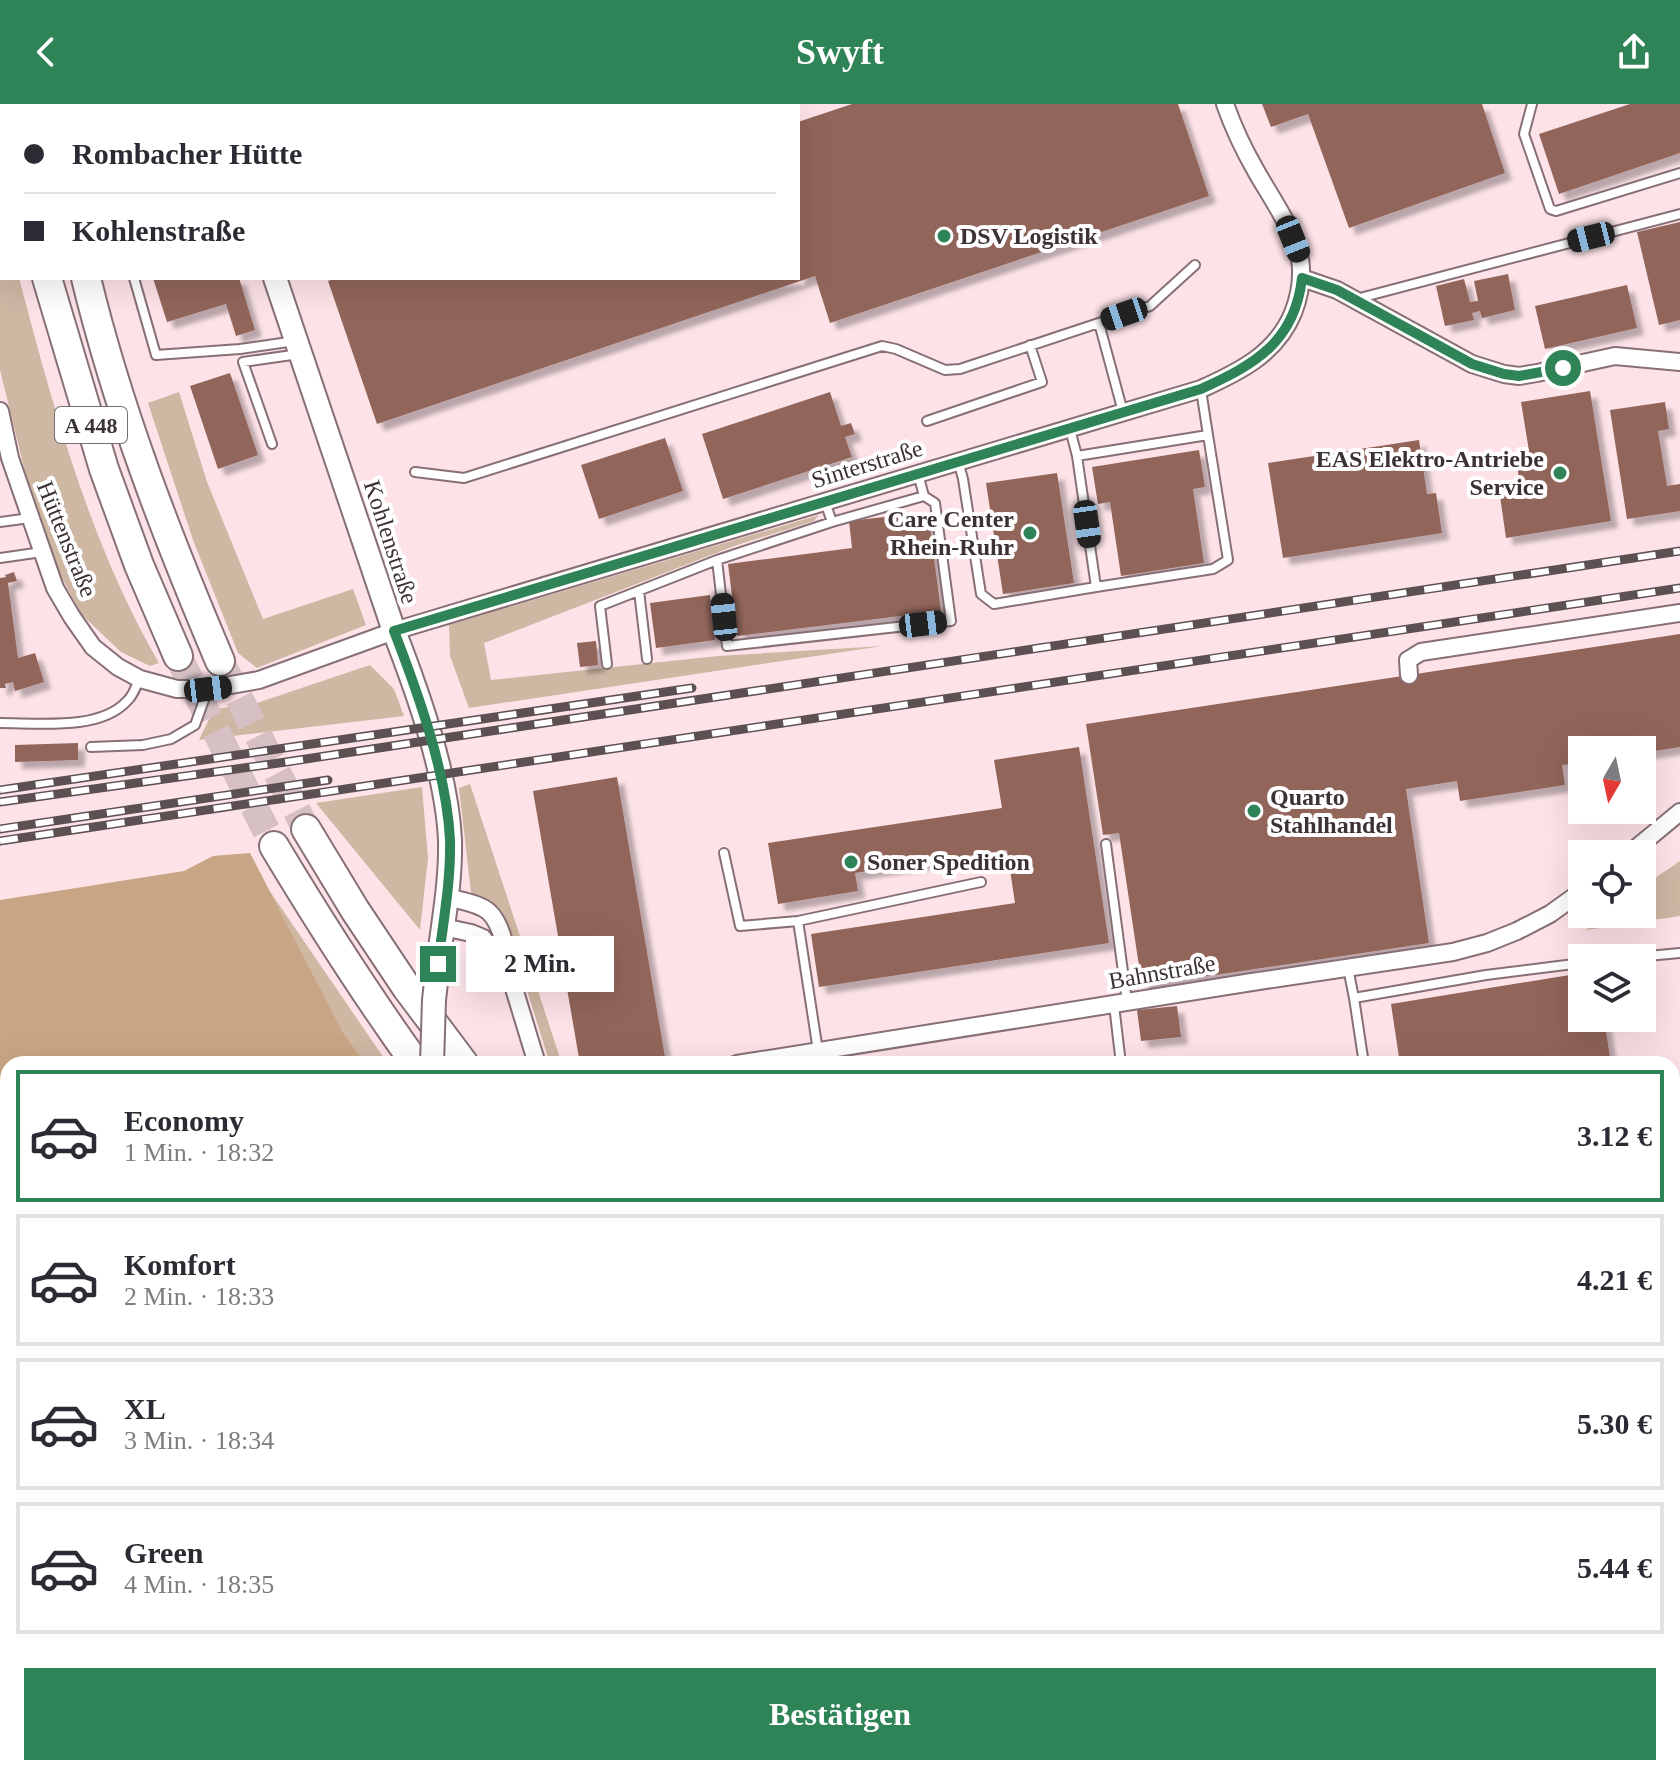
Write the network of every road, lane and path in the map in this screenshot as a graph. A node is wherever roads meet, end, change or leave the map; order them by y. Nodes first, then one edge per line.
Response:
1 (1225, 104) edge
2 (1532, 104) edge
3 (1680, 173) edge
4 (1680, 214) edge
5 (1195, 265) dead end
6 (1302, 278) junction
7 (47, 280) edge
8 (87, 280) edge
9 (135, 280) edge
10 (276, 280) edge
11 (1354, 299) junction
12 (1099, 323) junction
13 (1030, 345) junction
14 (298, 347) junction
15 (1680, 362) edge
16 (1201, 389) junction
17 (0, 411) edge
18 (1123, 412) junction
19 (927, 421) dead end
20 (1070, 428) junction
21 (1208, 435) junction
22 (272, 444) dead end
23 (1077, 456) junction
24 (958, 461) junction
25 (415, 472) dead end
26 (918, 474) junction
27 (924, 496) junction
28 (825, 502) junction
29 (30, 518) junction
30 (0, 522) edge
31 (832, 522) junction
32 (42, 552) junction
33 (0, 558) edge
34 (717, 560) junction
35 (1096, 587) junction
36 (639, 591) junction
37 (1680, 613) edge
38 (394, 631) junction
39 (178, 656) tunnel mouth
40 (647, 659) dead end
41 (220, 661) tunnel mouth
42 (607, 664) dead end
43 (1409, 675) dead end
44 (140, 679) junction
45 (208, 689) junction
46 (0, 723) edge
47 (91, 747) dead end
48 (1680, 812) edge
49 (306, 829) tunnel mouth
50 (1646, 840) edge
51 (1106, 844) dead end
52 (274, 846) tunnel mouth
53 (724, 853) dead end
54 (981, 882) dead end
55 (447, 897) junction
56 (1568, 901) edge
57 (798, 921) junction
58 (443, 927) junction
59 (1680, 953) edge
60 (1656, 955) edge
61 (1568, 965) edge
62 (1348, 968) junction
63 (509, 972) junction
64 (1354, 998) junction
65 (1120, 1004) junction
66 (818, 1052) junction
67 (410, 1056) edge
68 (432, 1056) edge
69 (458, 1056) edge
70 (535, 1056) edge
71 (791, 1056) edge
72 (1121, 1056) edge
73 (1363, 1056) edge

1 - 6 street
2 - 3 lane
4 - 11 lane
5 - 12 lane
6 - 11 street
6 - 16 street, Sinterstraße
7 - 39 highway, A 448
8 - 41 highway, A 448
9 - 14 lane
10 - 14 street, Kohlenstraße
11 - 15 street
12 - 13 lane
12 - 18 lane
13 - 19 lane
13 - 25 lane
14 - 22 lane
14 - 38 street, Kohlenstraße
16 - 18 street, Sinterstraße
16 - 21 lane
17 - 29 street, Hüttenstraße
18 - 20 street, Sinterstraße
20 - 23 lane
20 - 24 street, Sinterstraße
21 - 23 lane
21 - 35 lane
23 - 35 lane
24 - 26 street, Sinterstraße
24 - 35 lane
26 - 27 lane
26 - 28 street, Sinterstraße
27 - 31 lane
27 - 34 lane
28 - 31 lane
28 - 38 street, Sinterstraße
29 - 30 lane
29 - 32 street, Hüttenstraße
31 - 34 lane
32 - 33 lane
32 - 44 street, Hüttenstraße
34 - 36 lane
36 - 40 lane
36 - 42 lane
37 - 43 street
38 - 45 street, Hüttenstraße
38 - 55 street, Kohlenstraße
44 - 45 street, Hüttenstraße
44 - 46 lane
45 - 47 lane
48 - 50 street
49 - 69 highway
51 - 65 lane
52 - 67 highway
53 - 57 lane
54 - 57 lane
55 - 58 street, Kohlenstraße
55 - 63 street
56 - 62 street, Bahnstraße
57 - 66 lane
58 - 63 street
58 - 68 street, Kohlenstraße, bridge
59 - 60 lane
61 - 64 lane
62 - 64 lane
62 - 65 street, Bahnstraße
63 - 70 street
64 - 73 lane
65 - 66 street, Bahnstraße
65 - 72 lane
66 - 71 street, Bahnstraße

